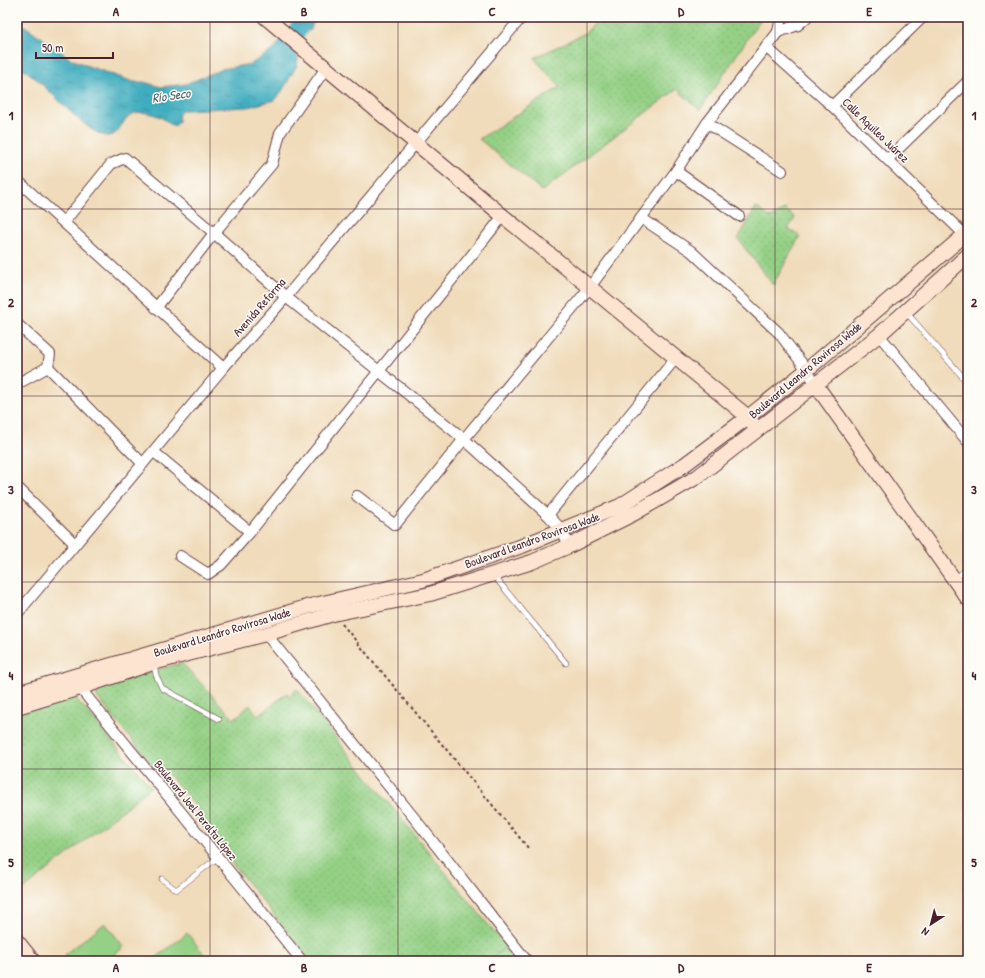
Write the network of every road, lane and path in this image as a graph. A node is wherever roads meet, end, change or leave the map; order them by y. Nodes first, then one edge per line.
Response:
1 (266, 17) edge
2 (522, 17) edge
3 (781, 17) edge
4 (807, 17) edge
5 (923, 17) edge
6 (778, 32) junction
7 (766, 47) junction
8 (326, 68) junction
9 (968, 81) edge
10 (832, 106) junction
11 (707, 123) junction
12 (415, 142) junction
13 (888, 159) junction
14 (676, 171) junction
15 (782, 171) dead end
16 (17, 180) edge
17 (503, 216) junction
18 (739, 216) dead end
19 (641, 218) junction
20 (64, 222) junction
21 (214, 232) junction
22 (967, 235) edge
23 (968, 256) edge
24 (590, 288) junction
25 (286, 297) junction
26 (156, 308) junction
27 (906, 312) junction
28 (17, 324) edge
29 (879, 335) junction
30 (675, 359) junction
31 (48, 367) junction
32 (223, 368) junction
33 (807, 370) junction
34 (380, 372) junction
35 (968, 383) edge
36 (17, 384) edge
37 (816, 385) junction
38 (748, 417) junction
39 (757, 429) junction
40 (464, 439) junction
41 (968, 442) edge
42 (154, 452) junction
43 (143, 464) junction
44 (17, 487) edge
45 (357, 496) dead end
46 (548, 515) junction
47 (562, 530) junction
48 (250, 532) junction
49 (75, 544) junction
50 (569, 546) junction
51 (180, 556) dead end
52 (968, 568) edge
53 (493, 574) junction
54 (423, 580) junction
55 (954, 580) junction
56 (430, 594) junction
57 (968, 599) edge
58 (17, 614) edge
59 (333, 614) junction
60 (266, 634) junction
61 (152, 659) junction
62 (566, 663) dead end
63 (68, 678) junction
64 (80, 688) junction
65 (17, 692) edge
66 (17, 707) edge
67 (219, 719) dead end
68 (529, 849) dead end
69 (217, 858) junction
70 (162, 879) dead end
71 (17, 941) edge
72 (33, 961) edge
73 (302, 961) edge
74 (527, 961) edge

1 - 8 main road
2 - 12 street, Avenida Reforma
3 - 6 street
4 - 6 street
5 - 10 street
6 - 7 street
7 - 10 street, Calle Aquileo Juárez
7 - 11 street
8 - 12 main road
8 - 21 street
9 - 13 street
10 - 13 street, Calle Aquileo Juárez
11 - 14 street
11 - 15 street
12 - 17 main road
12 - 25 street, Avenida Reforma
13 - 22 street, Calle Aquileo Juárez
14 - 18 street
14 - 19 street
16 - 20 street
17 - 24 main road
17 - 34 street
19 - 24 street
19 - 33 street
20 - 21 street
20 - 26 street
21 - 25 street
21 - 26 street
22 - 33 main road, Boulevard Leandro Rovirosa Wade
23 - 27 main road, Boulevard Leandro Rovirosa Wade
24 - 30 main road
24 - 40 street
25 - 32 street, Avenida Reforma
25 - 34 street
26 - 32 street
27 - 29 main road, Boulevard Leandro Rovirosa Wade
27 - 35 lane
28 - 31 street
29 - 37 main road, Boulevard Leandro Rovirosa Wade
29 - 41 street
30 - 38 main road
30 - 46 street
31 - 36 street
31 - 43 street
32 - 42 street, Avenida Reforma
33 - 37 street
33 - 38 main road, Boulevard Leandro Rovirosa Wade
34 - 40 street
34 - 48 street
37 - 39 main road, Boulevard Leandro Rovirosa Wade
37 - 55 main road
38 - 39 main road
38 - 47 main road, Boulevard Leandro Rovirosa Wade
39 - 50 main road, Boulevard Leandro Rovirosa Wade
40 - 45 street
40 - 46 street
42 - 43 street, Avenida Reforma
42 - 48 street
43 - 49 street, Avenida Reforma
44 - 49 street
46 - 47 street
47 - 50 street
47 - 54 main road, Boulevard Leandro Rovirosa Wade
48 - 51 street
49 - 58 street, Avenida Reforma
50 - 53 main road, Boulevard Leandro Rovirosa Wade
52 - 55 lane
53 - 56 main road, Boulevard Leandro Rovirosa Wade
53 - 62 lane
54 - 56 main road
54 - 61 main road, Boulevard Leandro Rovirosa Wade
55 - 57 main road
56 - 59 main road, Boulevard Leandro Rovirosa Wade
59 - 60 main road, Boulevard Leandro Rovirosa Wade
59 - 68 path
60 - 61 main road, Boulevard Leandro Rovirosa Wade
60 - 74 street
61 - 63 main road, Boulevard Leandro Rovirosa Wade
61 - 64 main road, Boulevard Leandro Rovirosa Wade
61 - 67 lane
63 - 64 street, Boulevard Joel Peralta López
63 - 65 main road, Boulevard Leandro Rovirosa Wade
64 - 66 main road, Boulevard Leandro Rovirosa Wade
64 - 69 street, Boulevard Joel Peralta López
69 - 70 lane
69 - 73 street, Boulevard Joel Peralta López
71 - 72 main road

